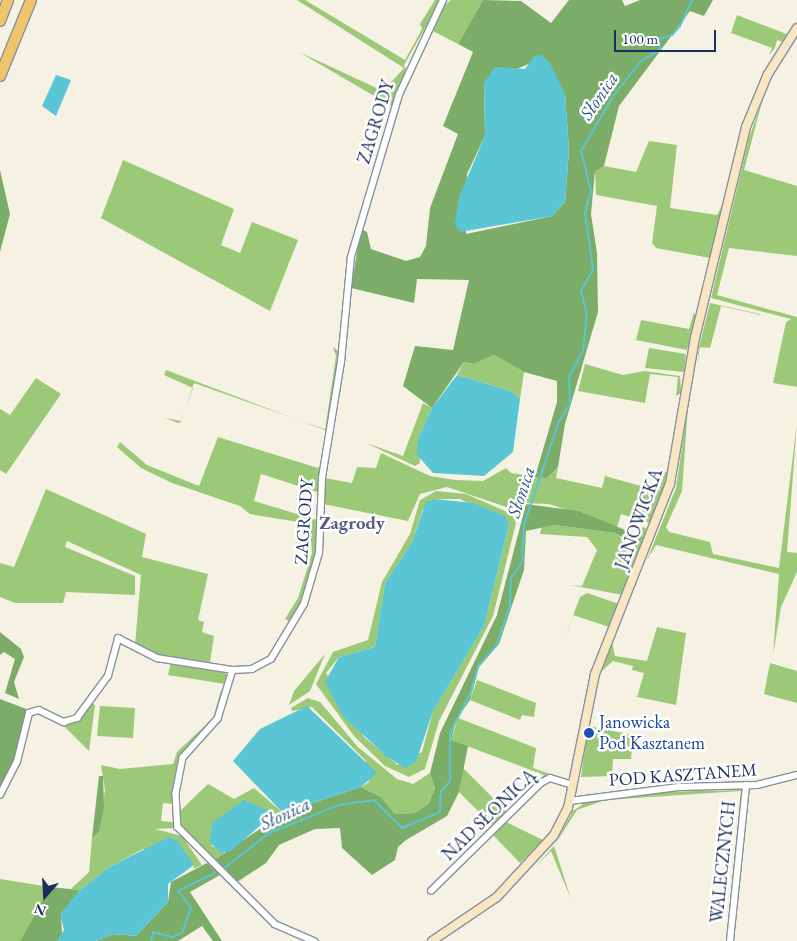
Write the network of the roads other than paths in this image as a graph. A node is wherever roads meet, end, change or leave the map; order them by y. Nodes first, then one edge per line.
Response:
1 (8, 0) edge
2 (31, 0) edge
3 (443, 0) edge
4 (0, 21) edge
5 (797, 28) edge
6 (0, 76) edge
7 (233, 670) junction
8 (797, 775) edge
9 (573, 784) junction
10 (746, 786) junction
11 (0, 795) edge
12 (570, 801) junction
13 (431, 891) dead end
14 (314, 941) edge
15 (432, 941) edge
16 (730, 941) edge

1 - 4 highway
2 - 6 highway
3 - 7 street, ZAGRODY
5 - 9 street, JANOWICKA
7 - 11 street, ZAGRODY
7 - 14 street
8 - 10 street, POD KASZTANEM
9 - 12 street, JANOWICKA
9 - 13 street, NAD SŁONICĄ
10 - 12 street, POD KASZTANEM
10 - 16 street, WALECZNYCH
12 - 15 street, JANOWICKA

